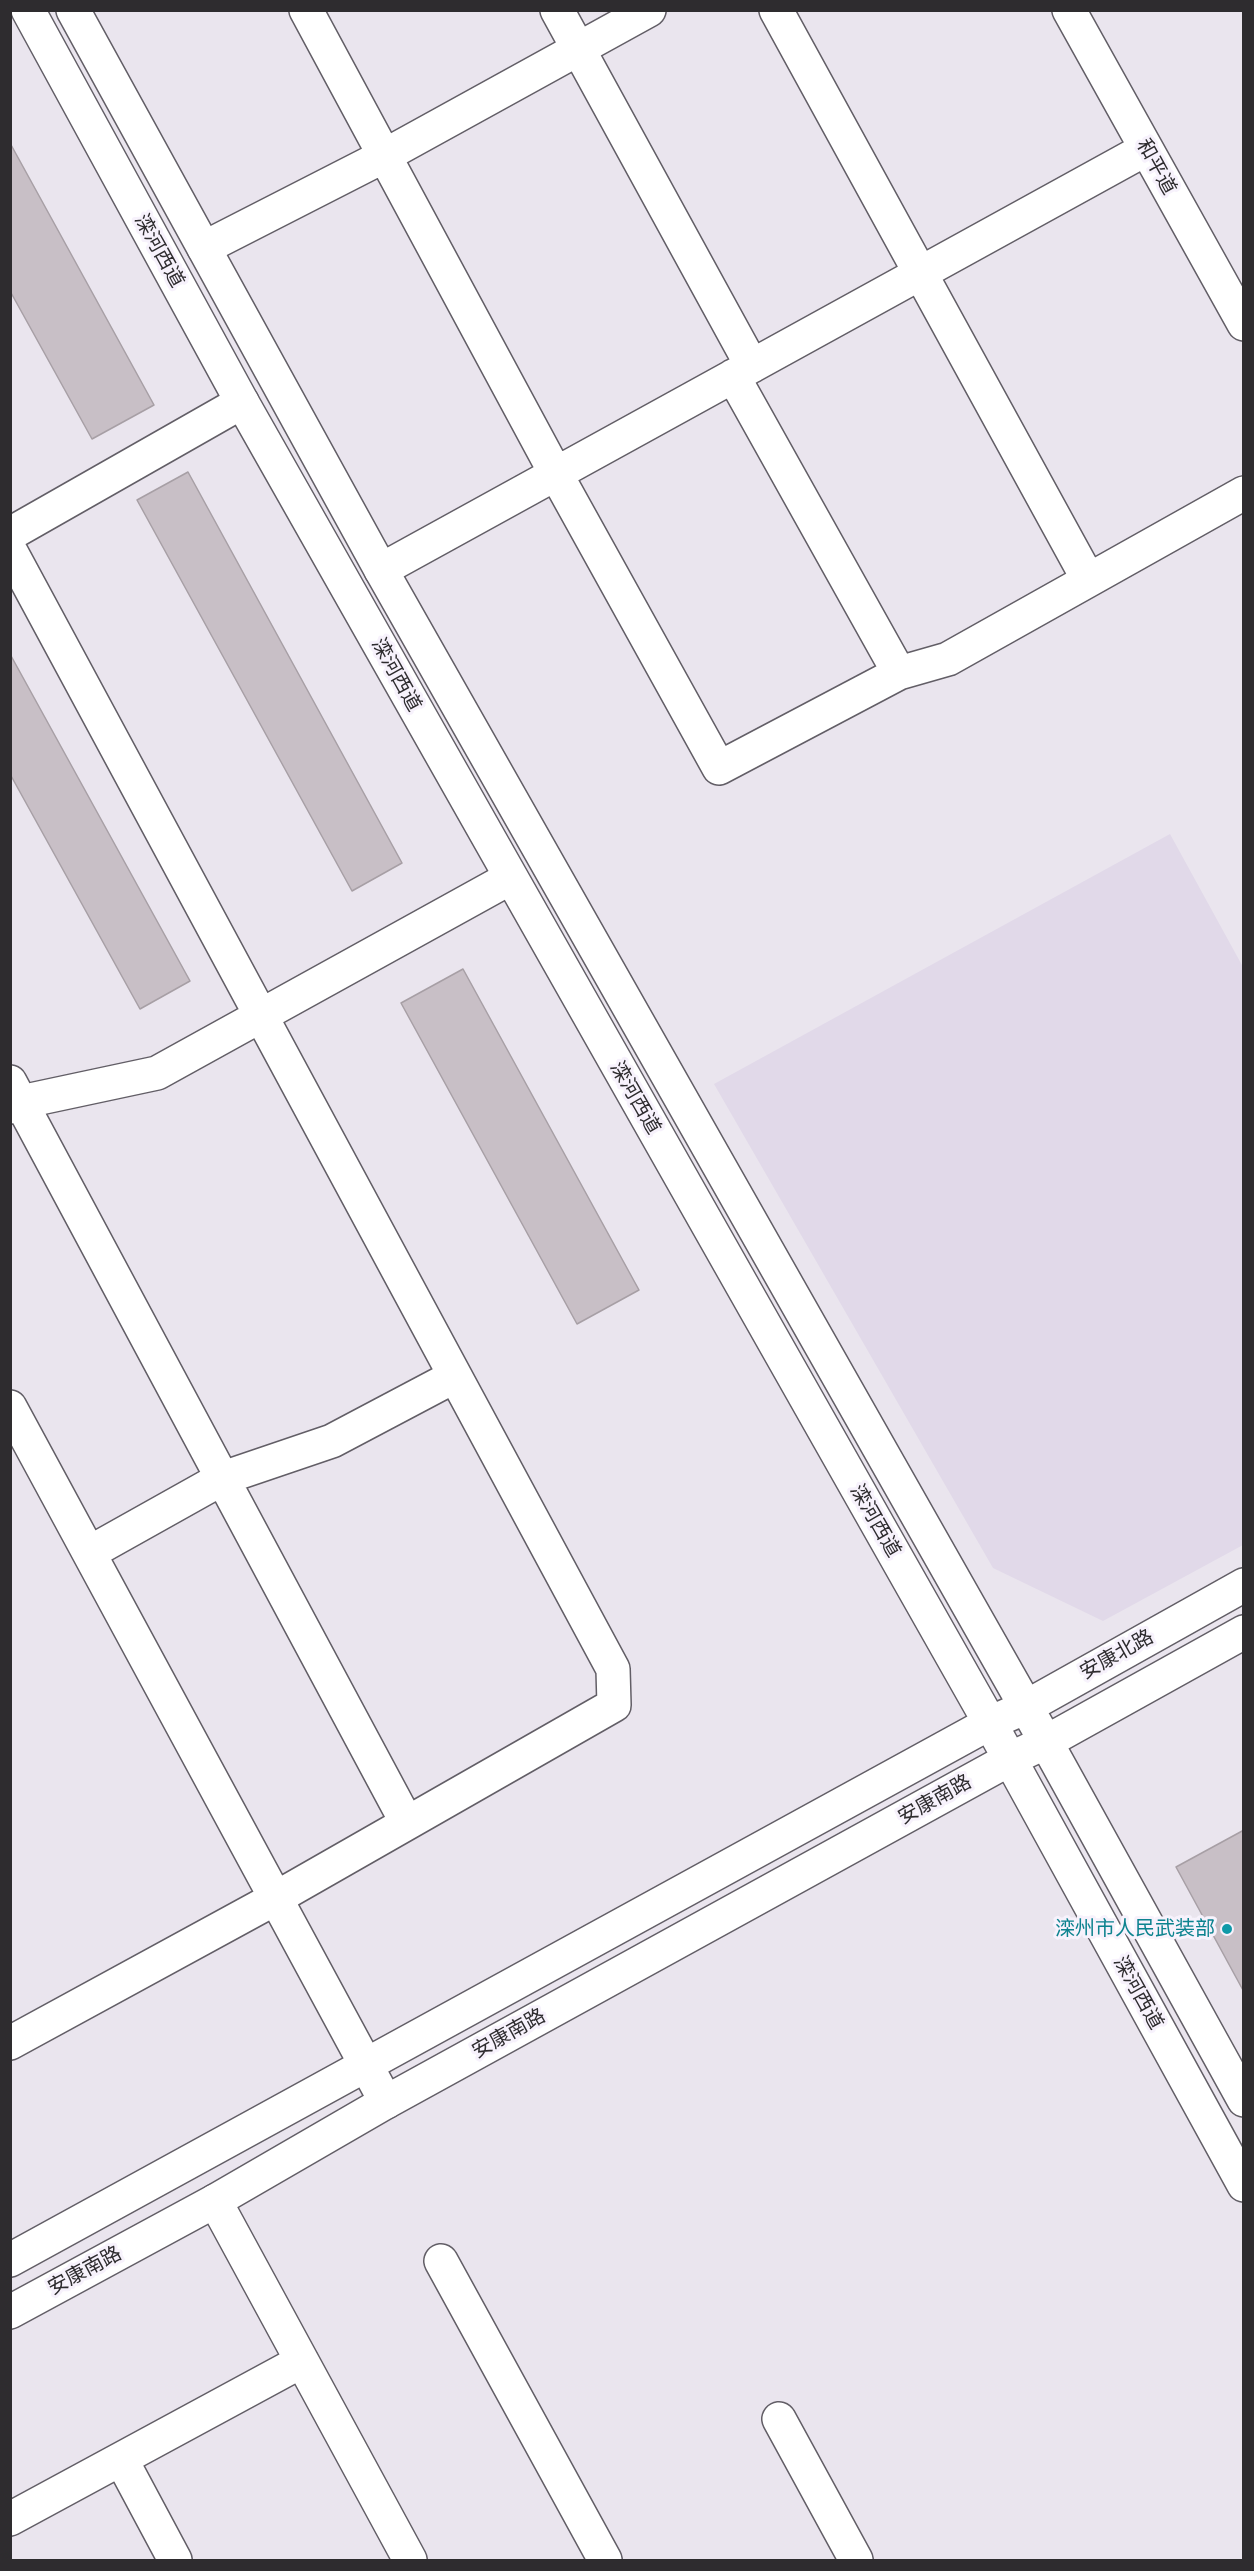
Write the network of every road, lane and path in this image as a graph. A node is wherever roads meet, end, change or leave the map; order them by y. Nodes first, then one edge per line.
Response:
1 (28, 10) edge
2 (74, 10) edge
3 (306, 10) edge
4 (557, 10) edge
5 (650, 10) edge
6 (776, 10) edge
7 (1069, 10) edge
8 (579, 49) junction
9 (1146, 149) junction
10 (384, 156) junction
11 (204, 248) junction
12 (920, 273) junction
13 (1244, 324) edge
14 (742, 371) junction
15 (242, 402) junction
16 (556, 474) junction
17 (1244, 493) edge
18 (10, 534) edge
19 (10, 550) edge
20 (381, 570) junction
21 (1088, 579) junction
22 (899, 673) junction
23 (510, 878) junction
24 (261, 1016) junction
25 (14, 1097) edge
26 (455, 1376) junction
27 (10, 1407) edge
28 (20, 1448) edge
29 (223, 1478) junction
30 (90, 1554) junction
31 (1244, 1585) edge
32 (1244, 1632) edge
33 (1026, 1707) junction
34 (990, 1723) junction
35 (1047, 1742) junction
36 (1010, 1759) junction
37 (407, 1823) junction
38 (276, 1898) junction
39 (10, 2043) edge
40 (366, 2065) junction
41 (1244, 2100) edge
42 (386, 2102) junction
43 (1244, 2185) edge
44 (215, 2200) junction
45 (10, 2260) edge
46 (441, 2261) dead end
47 (10, 2312) edge
48 (302, 2361) junction
49 (779, 2419) dead end
50 (121, 2459) junction
51 (10, 2519) edge
52 (176, 2560) edge
53 (410, 2560) edge
54 (605, 2560) edge
55 (856, 2560) edge

1 - 15 main road, 滦河西道
2 - 11 main road, 滦河西道
3 - 10 main road
4 - 8 main road
5 - 8 main road
6 - 12 main road
7 - 9 main road, 和平道
8 - 10 main road
8 - 14 main road
9 - 12 main road
9 - 13 main road, 和平道
10 - 11 main road
10 - 16 main road
11 - 20 main road, 滦河西道
12 - 14 main road
12 - 21 main road
14 - 16 main road
14 - 22 main road
15 - 18 main road
15 - 23 main road, 滦河西道
16 - 20 main road
16 - 22 main road
17 - 21 main road
19 - 24 main road
20 - 33 main road, 滦河西道
21 - 22 main road
23 - 24 main road
23 - 34 main road, 滦河西道
24 - 25 main road
24 - 26 main road
25 - 29 main road
26 - 29 main road
26 - 37 main road
27 - 28 main road
28 - 30 main road
29 - 30 main road
29 - 37 main road
30 - 38 main road
31 - 33 main road, 安康北路
32 - 35 main road
33 - 34 main road, 安康北路
33 - 35 main road, 滦河西道
34 - 36 main road, 滦河西道
34 - 40 main road, 安康南路
35 - 36 main road
35 - 41 main road, 滦河西道
36 - 42 main road, 安康南路
36 - 43 main road, 滦河西道
37 - 38 main road
38 - 39 main road
38 - 40 main road
40 - 42 main road
40 - 45 main road, 安康南路
42 - 44 main road, 安康南路
44 - 47 main road, 安康南路
44 - 48 main road
46 - 54 main road
48 - 50 main road
48 - 53 main road
49 - 55 main road
50 - 51 main road
50 - 52 main road

